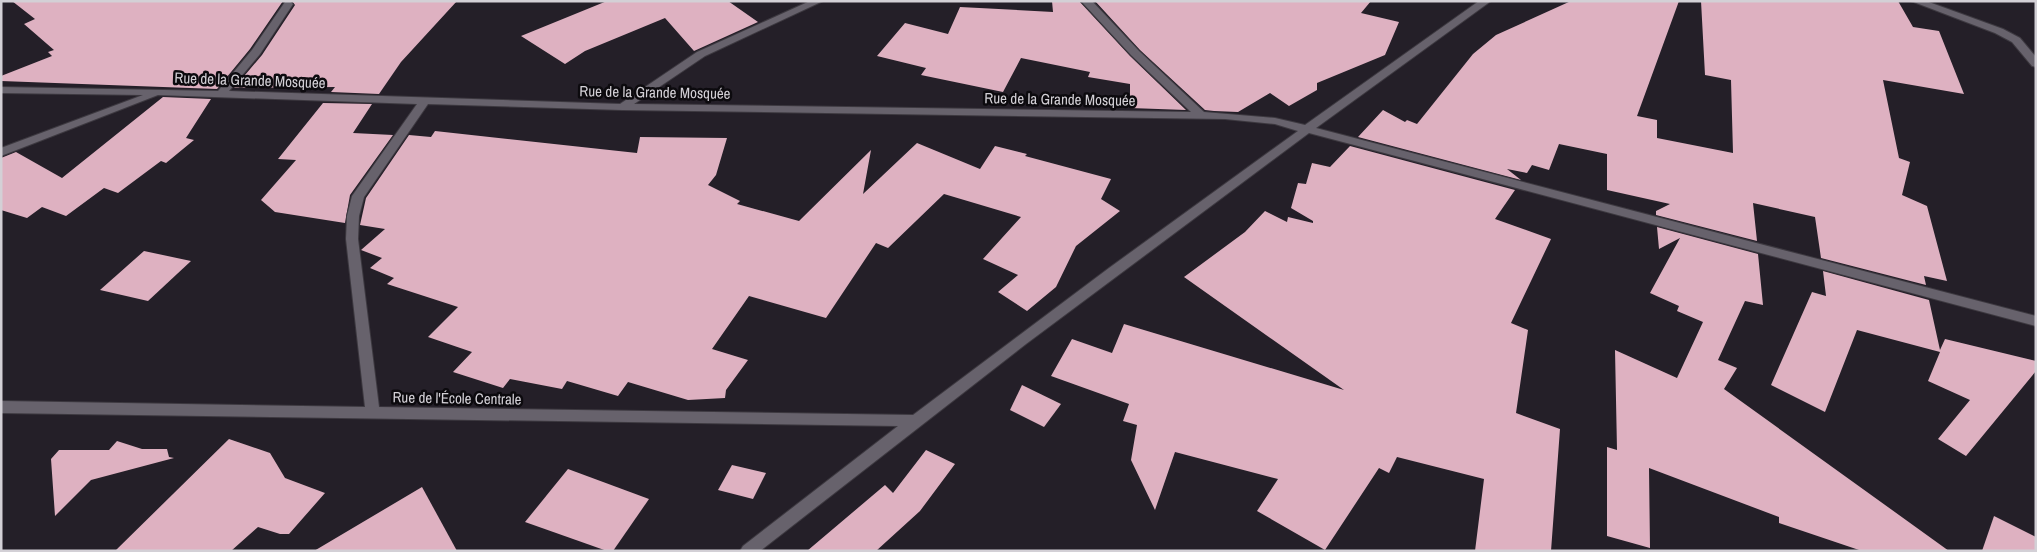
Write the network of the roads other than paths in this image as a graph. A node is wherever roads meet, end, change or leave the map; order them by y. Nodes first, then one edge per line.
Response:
1 (818, 1) edge
2 (1086, 1) edge
3 (1486, 1) edge
4 (1916, 1) edge
5 (288, 4) dead end
6 (2036, 64) edge
7 (1, 90) edge
8 (161, 92) junction
9 (220, 94) junction
10 (425, 100) junction
11 (622, 107) junction
12 (1202, 116) junction
13 (1307, 129) junction
14 (1, 152) edge
15 (2036, 321) edge
16 (1, 407) edge
17 (373, 412) junction
18 (912, 420) junction
19 (748, 551) edge

1 - 11 street
2 - 12 street
3 - 13 street
4 - 6 street
5 - 9 street
7 - 8 street, Rue de la Grande Mosquée
8 - 9 street, Rue de la Grande Mosquée
8 - 14 street
9 - 10 street, Rue de la Grande Mosquée
10 - 11 street, Rue de la Grande Mosquée
10 - 17 street
11 - 12 street, Rue de la Grande Mosquée
12 - 13 street, Rue de la Grande Mosquée
13 - 15 street, Rue de la Grande Mosquée
13 - 18 street
16 - 17 street, Rue de l'École Centrale
17 - 18 street, Rue de l'École Centrale
18 - 19 street

